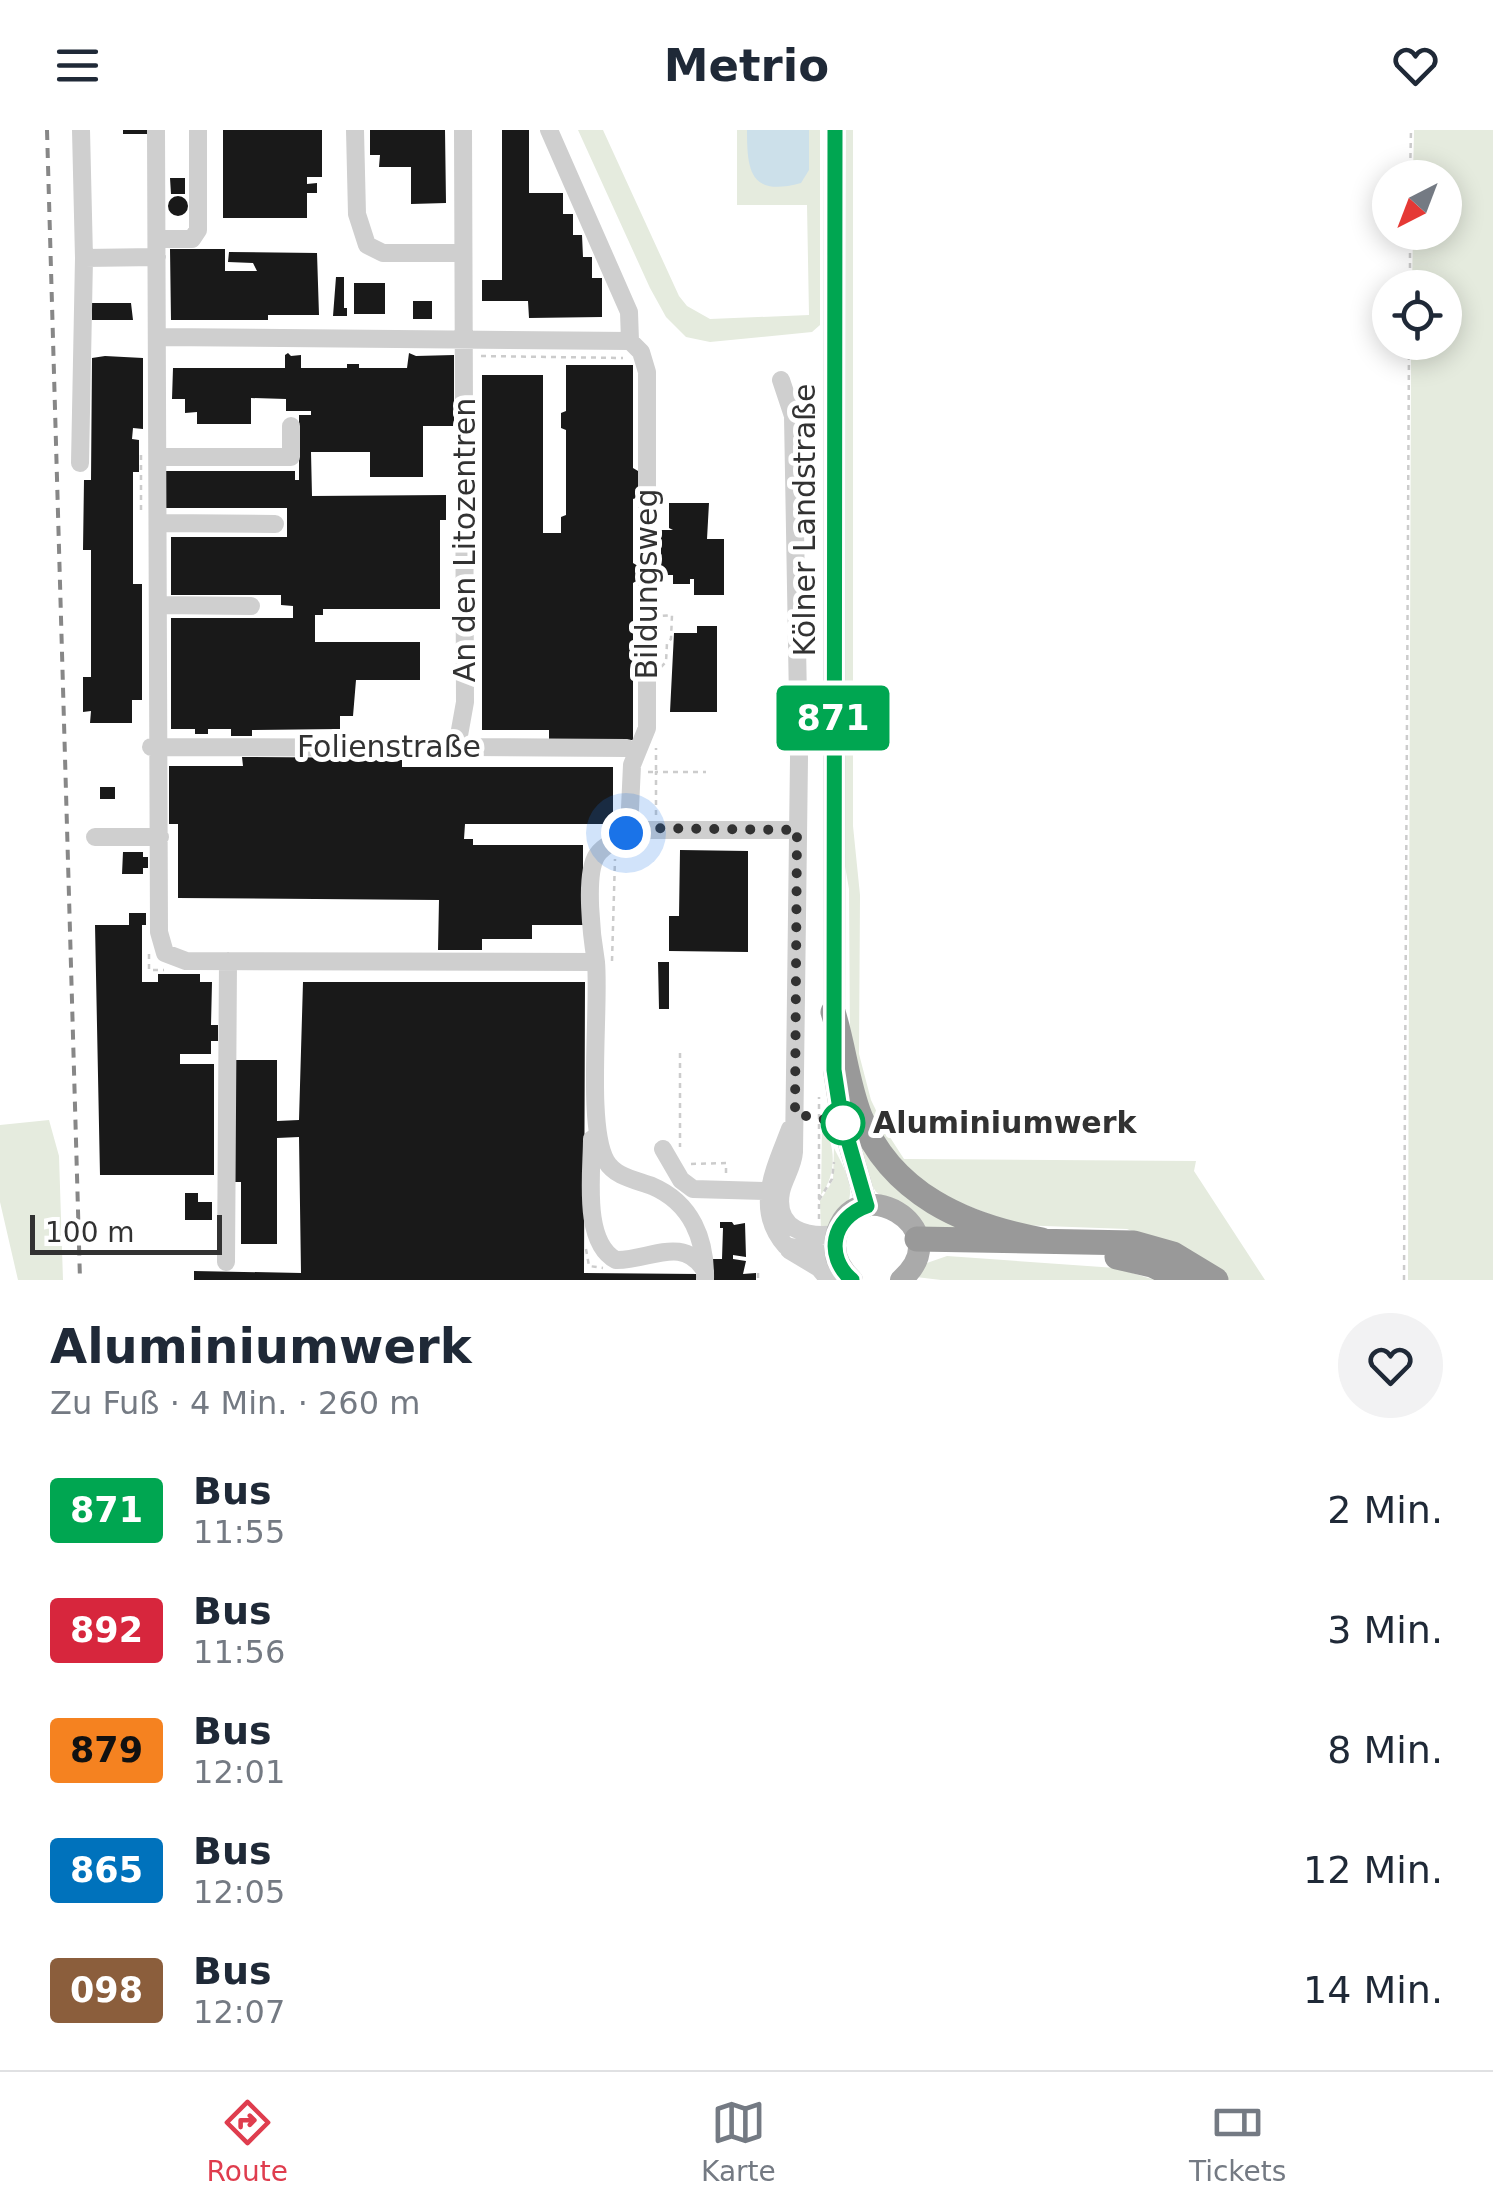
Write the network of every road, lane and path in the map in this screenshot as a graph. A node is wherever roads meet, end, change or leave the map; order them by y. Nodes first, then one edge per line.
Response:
1 (81, 130) edge
2 (156, 130) edge
3 (198, 130) edge
4 (356, 130) edge
5 (463, 130) edge
6 (549, 130) edge
7 (835, 130) edge
8 (1411, 130) edge
9 (1410, 160) edge
10 (157, 248) junction
11 (464, 253) junction
12 (84, 258) junction
13 (158, 338) junction
14 (464, 346) junction
15 (630, 350) junction
16 (1409, 360) edge
17 (781, 380) dead end
18 (291, 426) dead end
19 (141, 444) dead end
20 (159, 457) junction
21 (80, 463) dead end
22 (141, 511) dead end
23 (159, 522) junction
24 (276, 524) dead end
25 (159, 605) junction
26 (251, 606) dead end
27 (648, 616) junction
28 (656, 672) dead end
29 (458, 741) junction
30 (656, 746) dead end
31 (155, 747) junction
32 (627, 748) dead end
33 (632, 772) junction
34 (656, 772) junction
35 (706, 772) dead end
36 (656, 828) junction
37 (628, 830) junction
38 (797, 830) junction
39 (95, 837) dead end
40 (160, 837) junction
41 (149, 951) dead end
42 (228, 961) junction
43 (596, 962) junction
44 (168, 970) dead end
45 (833, 1012) junction
46 (680, 1053) dead end
47 (795, 1114) junction
48 (819, 1118) dead end
49 (596, 1119) junction
50 (828, 1130) dead end
51 (672, 1148) joint
52 (834, 1156) dead end
53 (680, 1164) dead end
54 (635, 1182) junction
55 (768, 1190) junction
56 (726, 1192) junction
57 (592, 1200) junction
58 (818, 1201) dead end
59 (867, 1206) junction
60 (1042, 1240) junction
61 (836, 1245) junction
62 (786, 1246) junction
63 (917, 1247) junction
64 (226, 1262) dead end
65 (758, 1273) dead end
66 (705, 1276) edge
67 (758, 1280) edge
68 (828, 1280) edge
69 (852, 1280) edge
70 (900, 1280) edge
71 (1183, 1280) edge
72 (1216, 1280) edge
73 (1404, 1280) edge

1 - 12 lane
2 - 10 lane
3 - 10 lane
4 - 11 lane
5 - 11 lane, An den Litozentren
6 - 15 lane, Bildungsweg
7 - 45 main road, Kölner Landstraße
8 - 9 path
10 - 12 lane
10 - 13 lane
11 - 14 lane, An den Litozentren
12 - 21 lane
13 - 14 lane
13 - 20 lane
14 - 15 lane
14 - 15 path
14 - 29 lane, An den Litozentren
15 - 27 lane, Bildungsweg
16 - 73 path
17 - 38 lane
18 - 20 lane
19 - 22 path
20 - 23 lane
23 - 24 lane
23 - 25 lane
25 - 26 lane
25 - 31 lane
27 - 28 path
27 - 33 lane, Bildungsweg
29 - 31 lane, Folienstraße
29 - 32 lane, Folienstraße
30 - 34 path
31 - 40 lane
33 - 34 path
33 - 37 lane, Bildungsweg
34 - 35 path
34 - 36 path
36 - 37 lane
36 - 38 lane
37 - 43 lane
38 - 47 lane
39 - 40 lane
40 - 42 lane
41 - 44 path
42 - 43 lane
42 - 64 lane
43 - 49 lane
45 - 59 main road, Kölner Landstraße
45 - 60 highway
46 - 51 path
47 - 55 lane
47 - 61 lane
48 - 50 path
49 - 54 lane
49 - 57 lane
51 - 56 lane
52 - 58 path
53 - 56 path
54 - 57 lane
54 - 66 lane
55 - 56 lane
55 - 62 lane
57 - 66 lane
59 - 61 main road
59 - 63 main road
60 - 63 highway
60 - 72 highway
61 - 62 lane
61 - 69 main road
62 - 68 lane
63 - 70 main road
63 - 71 highway
65 - 67 path

